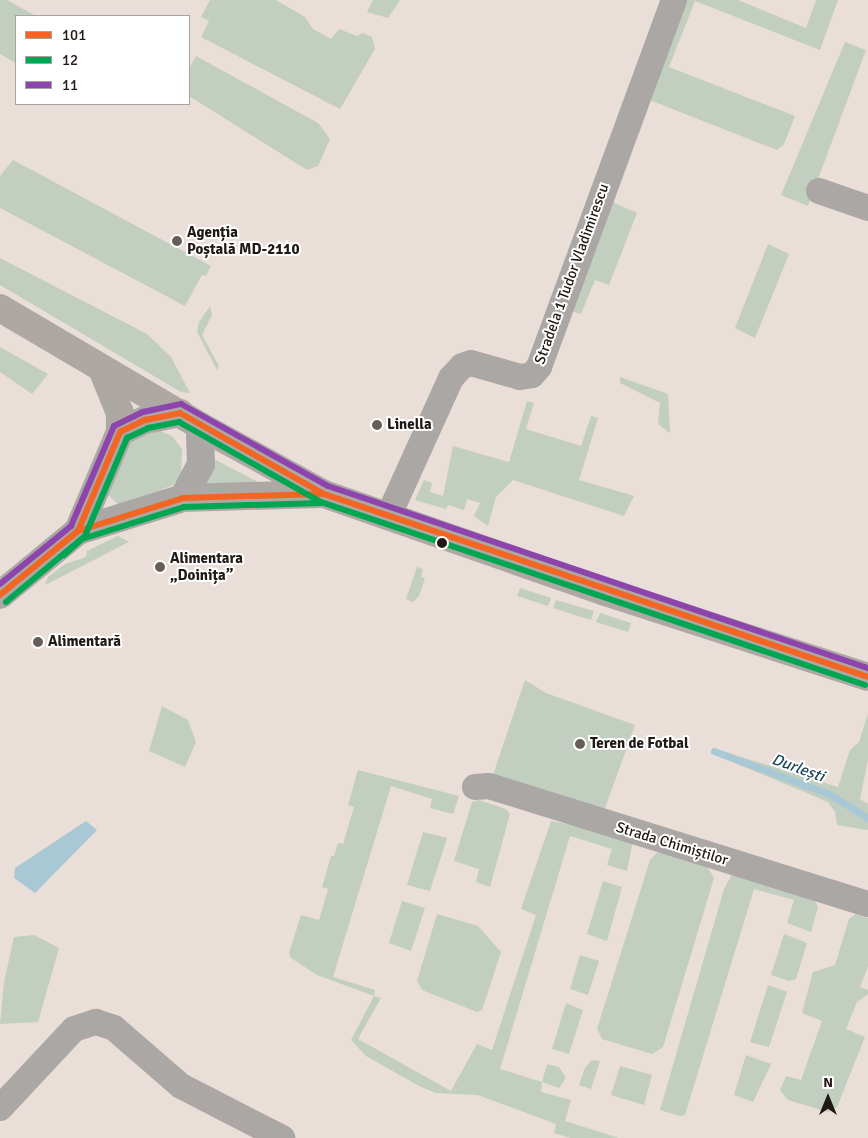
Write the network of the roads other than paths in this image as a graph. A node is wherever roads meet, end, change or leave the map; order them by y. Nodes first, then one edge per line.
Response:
1 (674, 0) edge
2 (819, 191) dead end
3 (868, 208) edge
4 (0, 308) edge
5 (102, 368) junction
6 (190, 420) junction
7 (120, 432) junction
8 (324, 494) junction
9 (183, 498) junction
10 (388, 518) junction
11 (78, 531) junction
12 (0, 595) edge
13 (868, 677) edge
14 (475, 787) dead end
15 (868, 904) edge
16 (0, 1108) edge
17 (282, 1138) edge

1 - 10 street, Stradela 1 Tudor Vladimirescu
2 - 3 street
4 - 5 main road
5 - 6 main road
5 - 7 main road
6 - 7 street
6 - 8 main road
6 - 9 street
7 - 11 street
8 - 9 main road
8 - 10 main road
9 - 11 street
10 - 13 main road
11 - 12 street
14 - 15 street, Strada Chimiștilor
16 - 17 street

